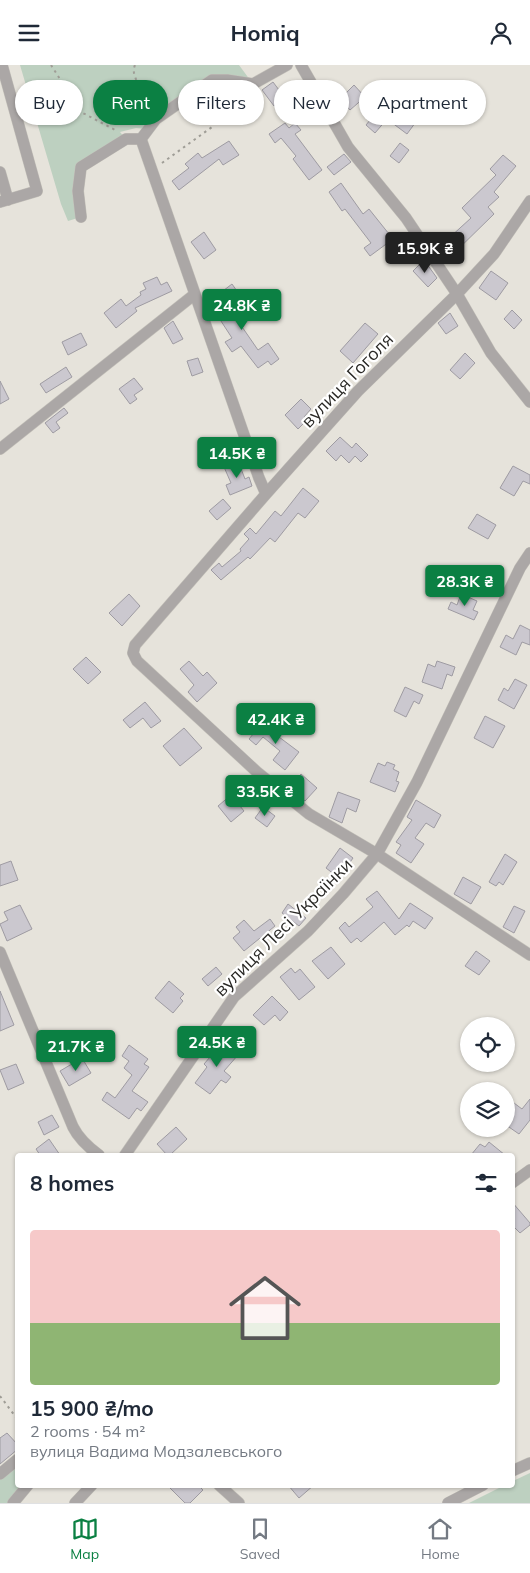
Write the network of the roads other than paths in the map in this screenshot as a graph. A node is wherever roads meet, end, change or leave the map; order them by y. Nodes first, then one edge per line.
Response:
1 (2, 65) edge
2 (287, 65) edge
3 (301, 65) edge
4 (144, 134) junction
5 (0, 172) edge
6 (4, 201) edge
7 (530, 201) edge
8 (80, 217) dead end
9 (194, 294) junction
10 (457, 294) junction
11 (530, 402) edge
12 (0, 449) edge
13 (266, 494) junction
14 (530, 553) edge
15 (525, 570) edge
16 (377, 854) junction
17 (0, 952) edge
18 (530, 955) edge
19 (96, 1153) edge
20 (126, 1153) edge
21 (530, 1169) edge
22 (515, 1181) edge
23 (15, 1462) edge
24 (530, 1463) edge
25 (515, 1470) edge
26 (0, 1474) edge
27 (26, 1488) edge
28 (89, 1488) edge
29 (223, 1488) edge
30 (476, 1488) edge
31 (13, 1503) edge
32 (75, 1503) edge
33 (239, 1503) edge
34 (448, 1503) edge

1 - 6 street
2 - 4 street
3 - 10 street
4 - 8 street
4 - 9 street
5 - 6 street
7 - 10 street, вулиця Гоголя
9 - 12 street
9 - 13 street
10 - 11 street
10 - 13 street, вулиця Гоголя
13 - 16 street, вулиця Гоголя
14 - 15 street, вулиця Лесі Українки
15 - 16 street, вулиця Лесі Українки
16 - 18 street
16 - 20 street, вулиця Лесі Українки
17 - 19 street
21 - 22 street
23 - 26 street
24 - 25 street
27 - 31 street
28 - 32 street
29 - 33 street
30 - 34 street

